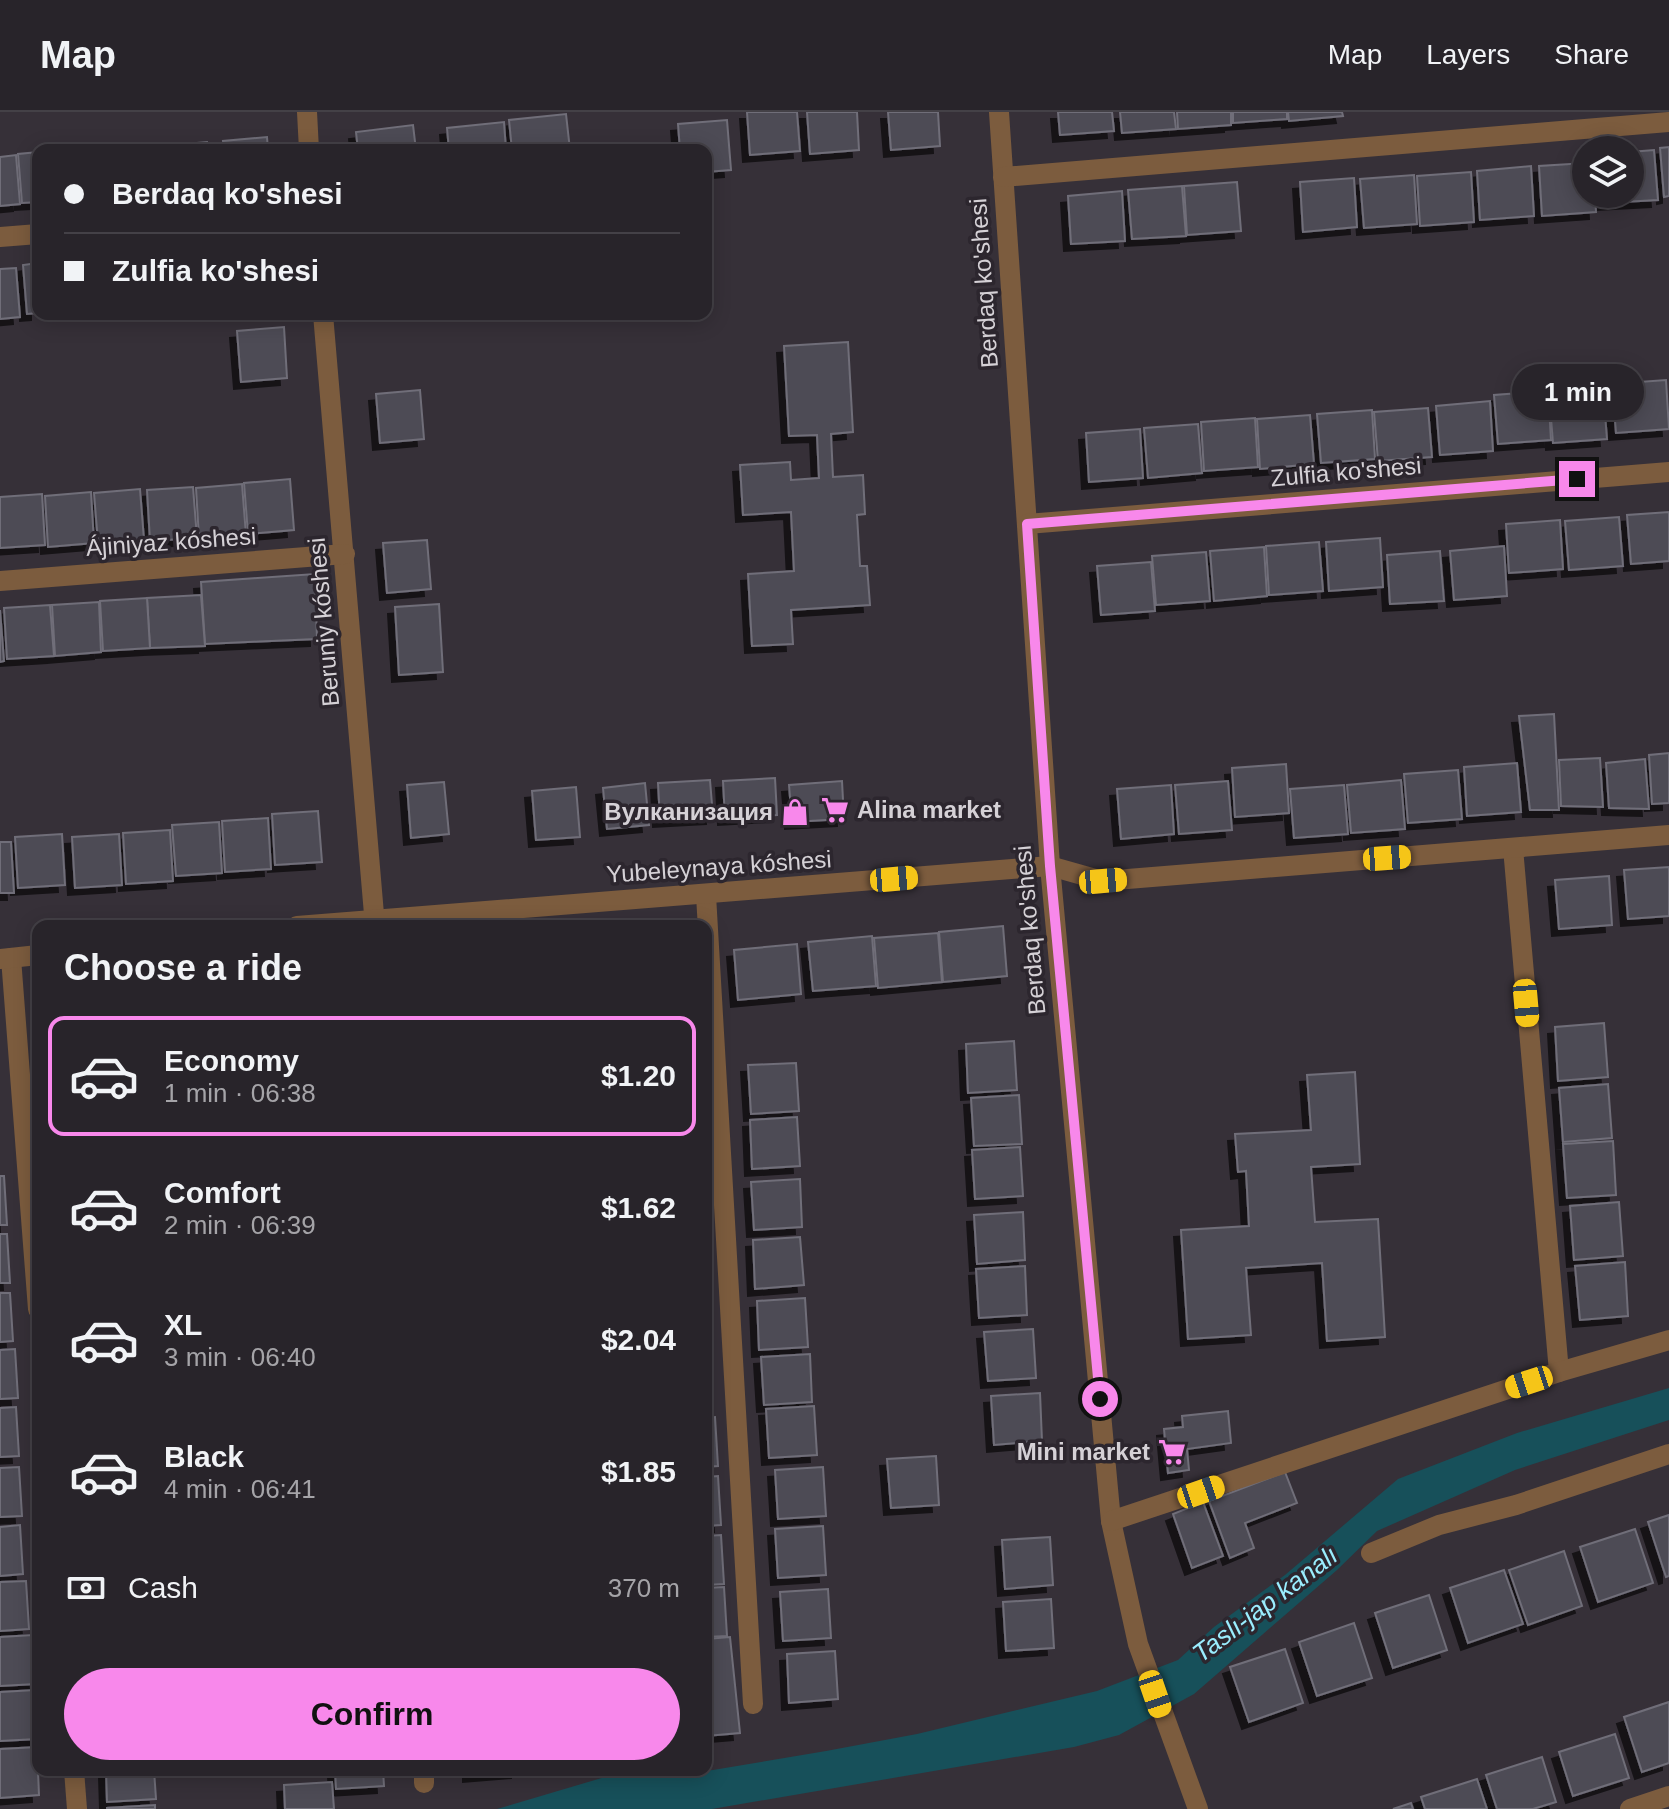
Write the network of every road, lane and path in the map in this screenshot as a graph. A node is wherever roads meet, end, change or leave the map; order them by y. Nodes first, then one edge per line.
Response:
1 (307, 112) edge
2 (314, 112) edge
3 (999, 112) edge
4 (1669, 122) edge
5 (309, 144) edge
6 (1003, 177) junction
7 (32, 234) edge
8 (0, 237) edge
9 (324, 320) edge
10 (1669, 472) edge
11 (1027, 524) junction
12 (345, 554) junction
13 (0, 581) edge
14 (1669, 835) edge
15 (1513, 848) junction
16 (1050, 866) junction
17 (706, 895) junction
18 (374, 920) edge
19 (399, 920) edge
20 (707, 920) edge
21 (32, 956) edge
22 (6, 959) edge
23 (712, 998) edge
24 (32, 1243) edge
25 (1669, 1340) edge
26 (1559, 1372) junction
27 (1669, 1454) edge
28 (1111, 1521) junction
29 (1371, 1553) dead end
30 (753, 1704) dead end
31 (74, 1776) edge
32 (1669, 1796) edge
33 (77, 1809) edge
34 (1198, 1809) edge
35 (1630, 1809) edge

1 - 2 street
1 - 5 street
3 - 6 street, Berdaq ko'shesi
4 - 6 street
6 - 11 street, Berdaq ko'shesi
7 - 8 street
9 - 12 street, Beruniy kóshesi
10 - 11 street, Zulfia ko'shesi
11 - 16 street, Berdaq ko'shesi
12 - 13 street, Ájiniyaz kóshesi
12 - 18 street, Beruniy kóshesi
14 - 15 street, Yubeleynaya kóshesi
15 - 16 street, Yubeleynaya kóshesi
15 - 26 street
16 - 17 street, Yubeleynaya kóshesi
16 - 28 street, Berdaq ko'shesi
17 - 19 street, Yubeleynaya kóshesi
17 - 20 street
21 - 22 street
22 - 24 street
23 - 30 street
25 - 26 street
26 - 28 street
27 - 29 street
28 - 34 street, Berdaq ko'shesi
31 - 33 street
32 - 35 street

